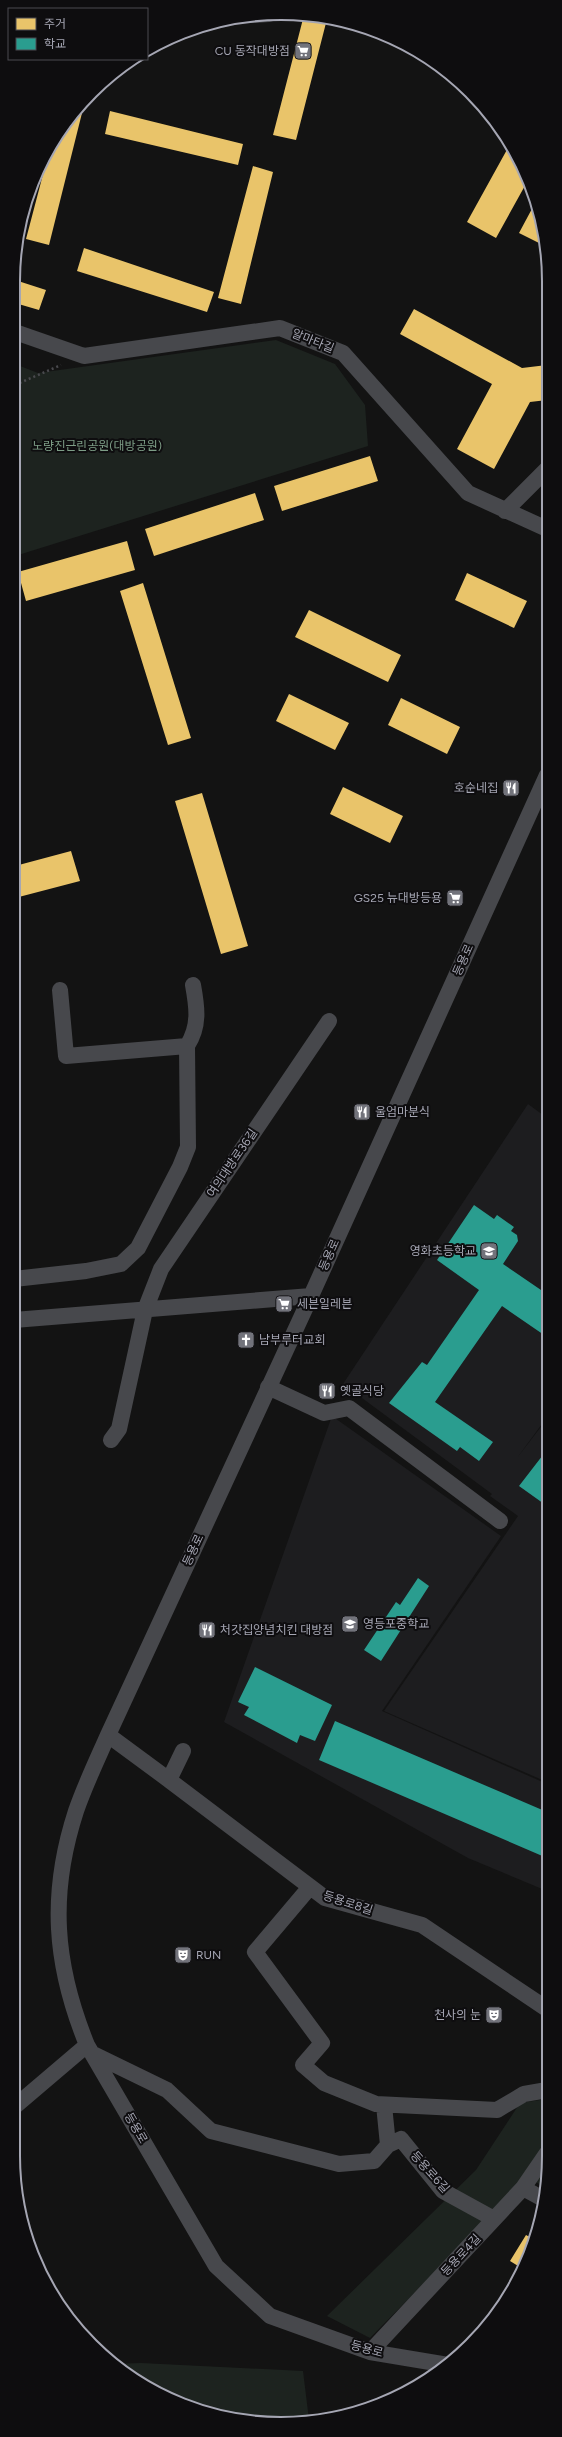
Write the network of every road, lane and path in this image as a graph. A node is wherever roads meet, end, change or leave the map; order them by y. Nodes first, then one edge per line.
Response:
1 (20, 334) edge
2 (84, 356) junction
3 (20, 383) edge
4 (542, 474) edge
5 (505, 511) junction
6 (542, 527) edge
7 (542, 786) edge
8 (194, 985) dead end
9 (60, 990) dead end
10 (329, 1021) dead end
11 (187, 1046) junction
12 (20, 1278) edge
13 (311, 1296) junction
14 (145, 1310) junction
15 (20, 1320) edge
16 (268, 1387) junction
17 (111, 1440) dead end
18 (500, 1521) dead end
19 (108, 1735) junction
20 (183, 1751) dead end
21 (169, 1780) junction
22 (310, 1886) junction
23 (542, 2006) edge
24 (90, 2049) junction
25 (542, 2091) edge
26 (20, 2103) edge
27 (384, 2105) junction
28 (388, 2145) junction
29 (542, 2161) edge
30 (524, 2188) junction
31 (539, 2196) edge
32 (494, 2219) junction
33 (370, 2352) junction
34 (439, 2364) edge

1 - 2 street, 알마타길
2 - 3 path
2 - 5 street, 알마타길
4 - 5 street
5 - 6 street, 알마타길
7 - 13 street, 등용로
8 - 11 street
9 - 11 street
10 - 14 street, 여의대방로36길
11 - 12 street
13 - 14 street
13 - 16 street, 등용로
14 - 15 street
14 - 17 street, 여의대방로36길
16 - 18 street
16 - 19 street, 등용로
19 - 21 street
19 - 24 street, 등용로
20 - 21 street
21 - 22 street, 등용로8길
22 - 23 street, 등용로8길
22 - 27 street
24 - 26 street
24 - 28 street
24 - 33 street, 등용로
25 - 27 street
27 - 28 street
28 - 32 street, 등용로6길
29 - 30 street, 등용로4길
30 - 31 street
30 - 32 street, 등용로4길
32 - 33 street, 등용로4길
33 - 34 street, 등용로

